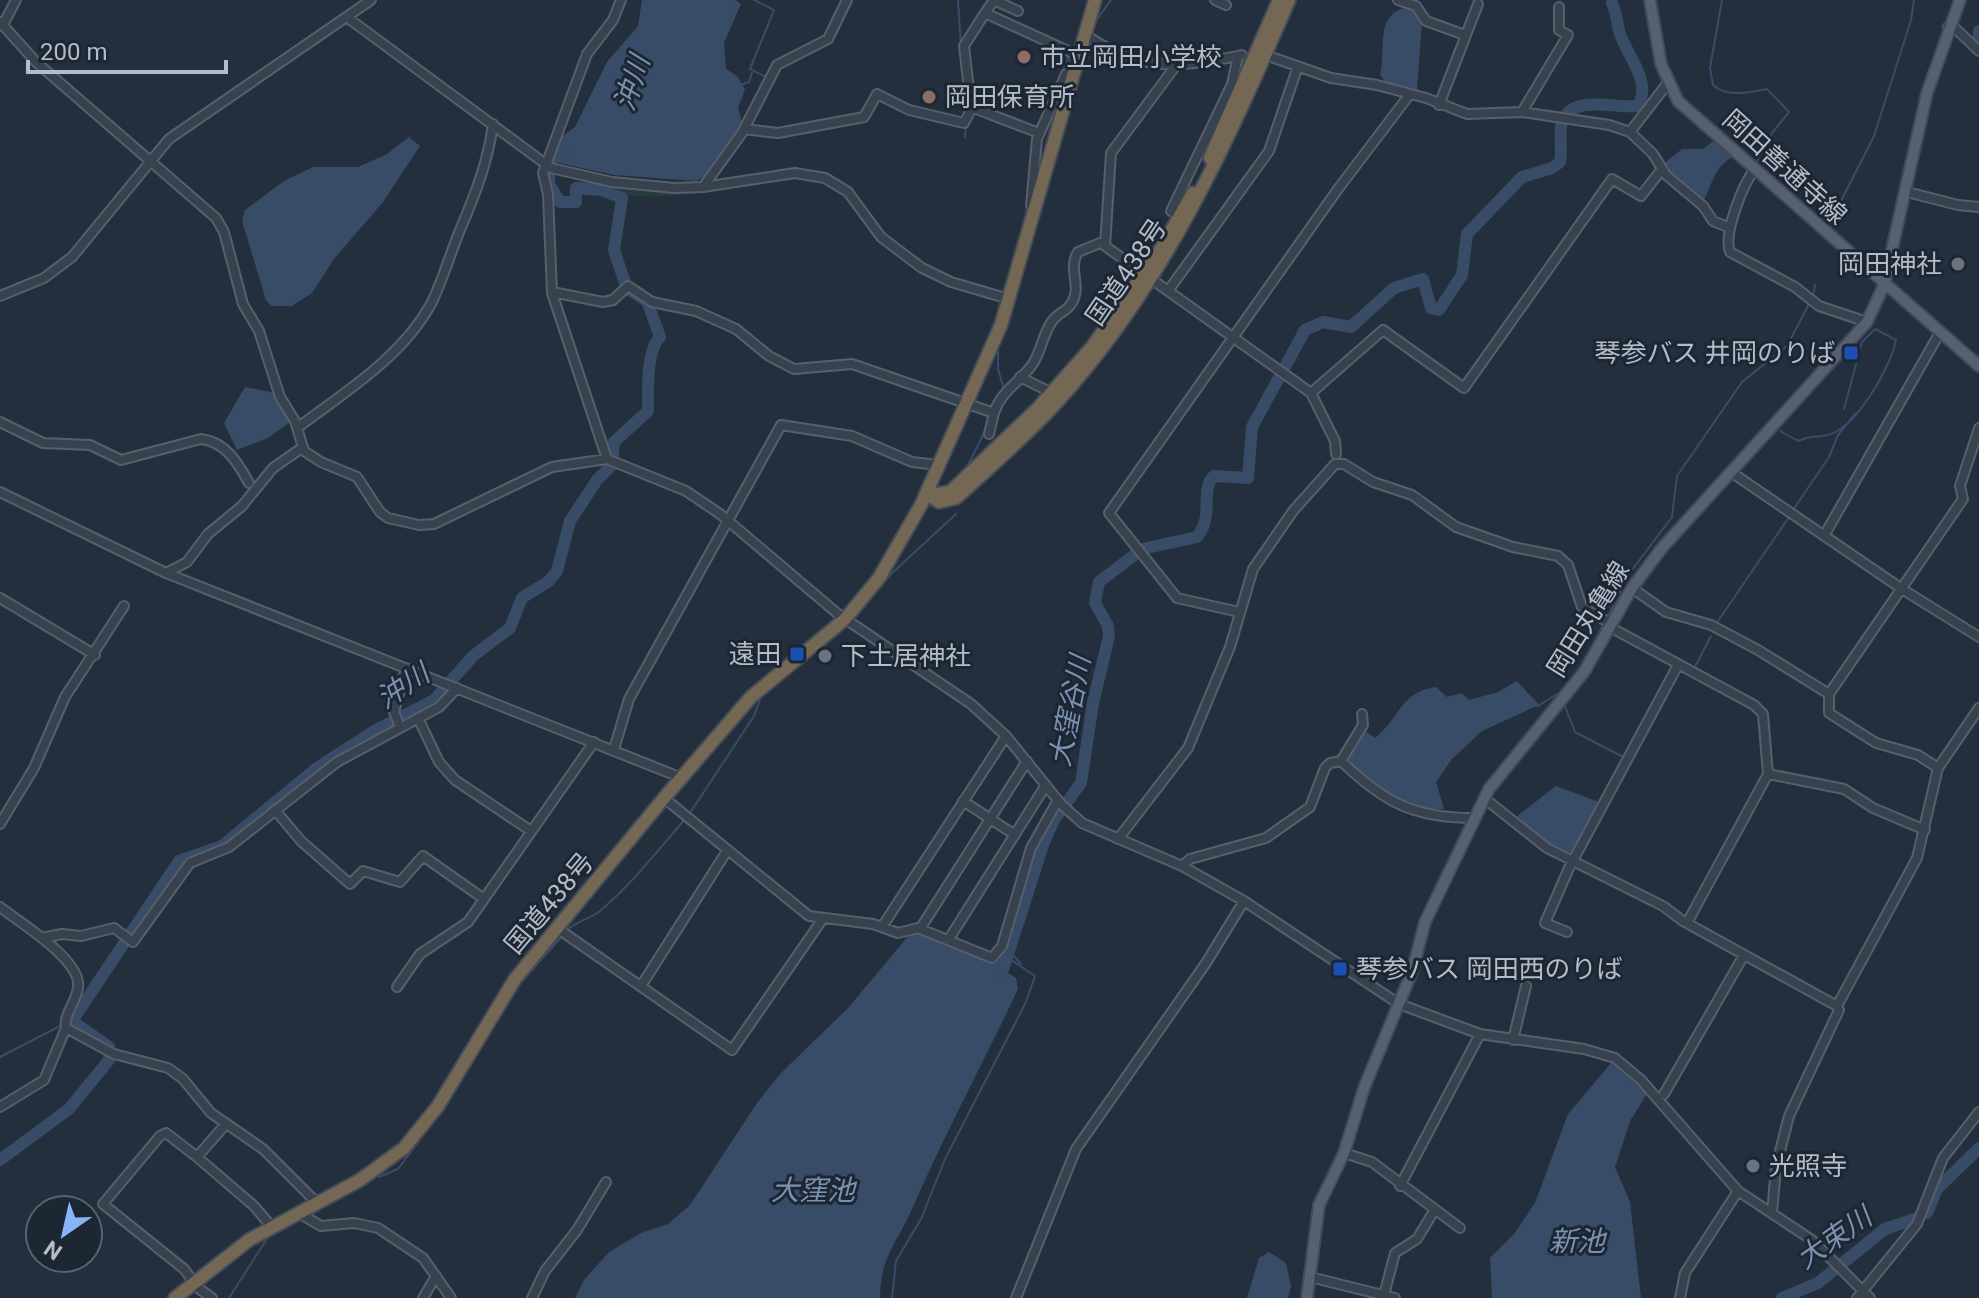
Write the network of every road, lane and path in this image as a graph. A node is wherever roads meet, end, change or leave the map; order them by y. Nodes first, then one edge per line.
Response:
1 (16, 0) edge
2 (371, 0) edge
3 (621, 0) edge
4 (847, 0) edge
5 (1095, 0) edge
6 (1215, 0) edge
7 (1279, 0) edge
8 (1289, 0) edge
9 (1398, 0) edge
10 (1650, 0) edge
11 (1960, 0) edge
12 (1478, 4) dead end
13 (1226, 5) dead end
14 (1559, 7) dead end
15 (1018, 11) dead end
16 (985, 13) junction
17 (348, 18) junction
18 (2, 23) edge
19 (1948, 27) junction
20 (1086, 31) junction
21 (1465, 35) junction
22 (1979, 51) edge
23 (1079, 56) junction
24 (1274, 58) dead end
25 (1177, 64) junction
26 (1298, 66) junction
27 (1074, 76) junction
28 (1667, 84) junction
29 (1414, 95) junction
30 (1439, 105) junction
31 (972, 108) junction
32 (1522, 112) junction
33 (493, 124) junction
34 (744, 129) junction
35 (1036, 132) junction
36 (1630, 132) junction
37 (150, 158) junction
38 (545, 164) junction
39 (1662, 169) junction
40 (1755, 169) junction
41 (703, 187) junction
42 (1907, 192) junction
43 (1979, 207) edge
44 (1180, 216) junction
45 (1730, 226) junction
46 (1029, 234) junction
47 (1105, 241) junction
48 (1148, 277) junction
49 (1884, 285) junction
50 (1168, 291) junction
51 (552, 292) junction
52 (0, 296) edge
53 (1009, 299) junction
54 (1867, 322) junction
55 (1939, 334) junction
56 (1234, 339) junction
57 (1979, 366) edge
58 (1020, 377) junction
59 (1052, 393) junction
60 (1311, 393) junction
61 (966, 403) junction
62 (993, 412) junction
63 (0, 422) edge
64 (297, 428) junction
65 (1979, 428) edge
66 (989, 434) dead end
67 (303, 447) junction
68 (1336, 454) dead end
69 (611, 460) junction
70 (939, 465) junction
71 (1731, 472) junction
72 (249, 483) dead end
73 (0, 492) edge
74 (926, 494) junction
75 (728, 521) junction
76 (1824, 536) junction
77 (166, 573) junction
78 (1632, 588) junction
79 (1902, 589) junction
80 (0, 598) edge
81 (124, 606) dead end
82 (1239, 612) junction
83 (849, 621) junction
84 (1607, 622) junction
85 (1979, 637) edge
86 (95, 655) junction
87 (1678, 665) junction
88 (406, 668) junction
89 (456, 687) junction
90 (1829, 694) junction
91 (1979, 708) edge
92 (1362, 714) dead end
93 (418, 718) junction
94 (398, 723) junction
95 (1006, 736) junction
96 (594, 742) junction
97 (614, 749) junction
98 (1027, 761) junction
99 (1341, 761) junction
100 (1938, 768) junction
101 (1768, 774) junction
102 (682, 778) junction
103 (1046, 785) junction
104 (664, 798) junction
105 (1484, 798) junction
106 (963, 801) junction
107 (1062, 805) junction
108 (275, 810) junction
109 (1473, 818) junction
110 (990, 819) junction
111 (0, 824) edge
112 (1925, 830) junction
113 (531, 831) junction
114 (1015, 835) junction
115 (1118, 839) junction
116 (727, 851) junction
117 (1573, 862) junction
118 (1182, 866) junction
119 (484, 899) junction
120 (1244, 901) junction
121 (0, 907) edge
122 (822, 920) junction
123 (1687, 923) junction
124 (882, 927) junction
125 (920, 929) junction
126 (562, 931) junction
127 (1567, 932) dead end
128 (42, 938) junction
129 (949, 939) junction
130 (1744, 955) junction
131 (641, 986) junction
132 (1526, 986) dead end
133 (397, 987) dead end
134 (1399, 1004) junction
135 (1837, 1006) junction
136 (66, 1028) junction
137 (1480, 1034) junction
138 (1513, 1040) junction
139 (1664, 1094) dead end
140 (0, 1107) edge
141 (1979, 1112) edge
142 (225, 1125) junction
143 (1344, 1153) junction
144 (197, 1157) junction
145 (606, 1182) dead end
146 (1400, 1186) junction
147 (1738, 1191) junction
148 (316, 1202) junction
149 (297, 1211) junction
150 (1434, 1211) junction
151 (1772, 1213) junction
152 (271, 1226) junction
153 (1460, 1228) dead end
154 (436, 1276) junction
155 (1310, 1277) junction
156 (194, 1283) junction
157 (1860, 1294) edge
158 (1384, 1295) junction
159 (175, 1298) edge
160 (212, 1298) edge
161 (423, 1298) edge
162 (451, 1298) edge
163 (532, 1298) edge
164 (1016, 1298) edge
165 (1307, 1298) edge
166 (1395, 1298) edge
167 (1680, 1298) edge
168 (1870, 1298) edge

1 - 18 street
2 - 17 street
3 - 38 street
4 - 34 street
5 - 20 highway, 国道438号
6 - 13 street
7 - 44 highway, 国道438号
8 - 48 highway, 国道438号
9 - 21 street
10 - 28 main road, 岡田善通寺線
11 - 19 main road, 岡田丸亀線
12 - 21 street
14 - 32 street
15 - 16 street
16 - 23 street
16 - 31 street
17 - 33 street
17 - 37 street
18 - 37 street
19 - 22 street
19 - 42 main road, 岡田丸亀線
20 - 23 highway, 国道438号
20 - 25 street
21 - 30 street
23 - 27 highway, 国道438号
24 - 26 street
25 - 44 street
25 - 47 street
26 - 29 street
26 - 50 street
27 - 35 street
27 - 46 highway, 国道438号
28 - 36 street
28 - 40 main road, 岡田善通寺線
29 - 30 street
29 - 56 street
30 - 32 street
31 - 34 street
31 - 35 street
32 - 36 street
33 - 38 street
33 - 64 street
34 - 41 street
35 - 46 street
36 - 39 street
37 - 52 street
37 - 64 street
38 - 41 street
38 - 51 street
39 - 45 street
39 - 60 street
40 - 45 street
40 - 49 main road, 岡田善通寺線
41 - 53 street
42 - 43 street
42 - 49 main road, 岡田丸亀線
44 - 48 highway, 国道438号
45 - 54 street
46 - 53 highway, 国道438号
47 - 48 street
47 - 58 street
48 - 50 street
48 - 59 highway, 国道438号
48 - 74 highway, 国道438号
49 - 54 main road, 岡田丸亀線
49 - 55 main road, 岡田善通寺線
50 - 56 street
51 - 61 street
51 - 69 street
53 - 61 highway, 国道438号
54 - 71 main road, 岡田丸亀線
55 - 57 main road, 岡田善通寺線
55 - 76 street
56 - 60 street
56 - 82 street
58 - 59 street
58 - 62 street
59 - 74 highway, 国道438号
60 - 68 street
61 - 62 street
61 - 70 highway, 国道438号
62 - 66 street
63 - 72 street
64 - 67 street
65 - 79 street
67 - 69 street
67 - 77 street
69 - 75 street
70 - 74 highway, 国道438号
70 - 75 street
71 - 76 street
71 - 78 main road, 岡田丸亀線
73 - 77 street
74 - 83 highway, 国道438号
75 - 83 street
75 - 97 street
76 - 79 street
77 - 88 street
78 - 84 main road, 岡田丸亀線
78 - 90 street
79 - 85 street
79 - 90 street
80 - 86 street
81 - 86 street
82 - 84 street
82 - 115 street
83 - 95 street
83 - 102 highway, 国道438号
84 - 87 street
84 - 105 main road, 岡田丸亀線
86 - 111 street
87 - 101 street
87 - 117 street
88 - 89 street
88 - 94 street
89 - 93 street
89 - 96 street
90 - 100 street
91 - 100 street
92 - 99 street
93 - 94 street
93 - 113 street
94 - 108 street
95 - 98 street
95 - 106 street
96 - 97 street
96 - 113 street
97 - 102 street
98 - 103 street
98 - 110 street
99 - 109 street
99 - 118 street
100 - 112 street
101 - 112 street
101 - 123 street
102 - 104 highway, 国道438号
103 - 107 street
103 - 114 street
104 - 116 street
104 - 126 highway, 国道438号
105 - 109 main road, 岡田丸亀線
105 - 117 street
106 - 110 street
106 - 124 street
107 - 115 street
107 - 129 street
108 - 119 street
108 - 128 street
109 - 134 main road, 岡田丸亀線
110 - 114 street
110 - 125 street
112 - 135 street
113 - 119 street
114 - 129 street
115 - 118 street
116 - 122 street
116 - 131 street
117 - 123 street
117 - 127 street
118 - 120 street
119 - 133 street
120 - 134 street
120 - 164 street
121 - 128 street
122 - 124 street
122 - 131 street
123 - 130 street
124 - 125 street
125 - 129 street
126 - 131 street
126 - 148 highway, 国道438号
128 - 136 street
130 - 135 street
130 - 139 street
132 - 138 street
134 - 137 street
134 - 143 main road, 岡田丸亀線
135 - 151 street
136 - 140 street
136 - 142 street
137 - 138 street
137 - 146 street
138 - 147 street
141 - 157 street
142 - 144 street
142 - 148 street
143 - 146 street
143 - 155 main road, 岡田丸亀線
144 - 152 street
144 - 156 street
145 - 163 street
146 - 150 street
147 - 151 street
147 - 167 street
148 - 149 highway, 国道438号
149 - 152 highway, 国道438号
149 - 154 street
150 - 153 street
150 - 158 street
151 - 157 street
152 - 156 highway, 国道438号
154 - 161 street
154 - 162 street
155 - 158 street
155 - 165 main road, 岡田丸亀線
156 - 159 highway, 国道438号
156 - 160 street
157 - 168 street
158 - 166 street

